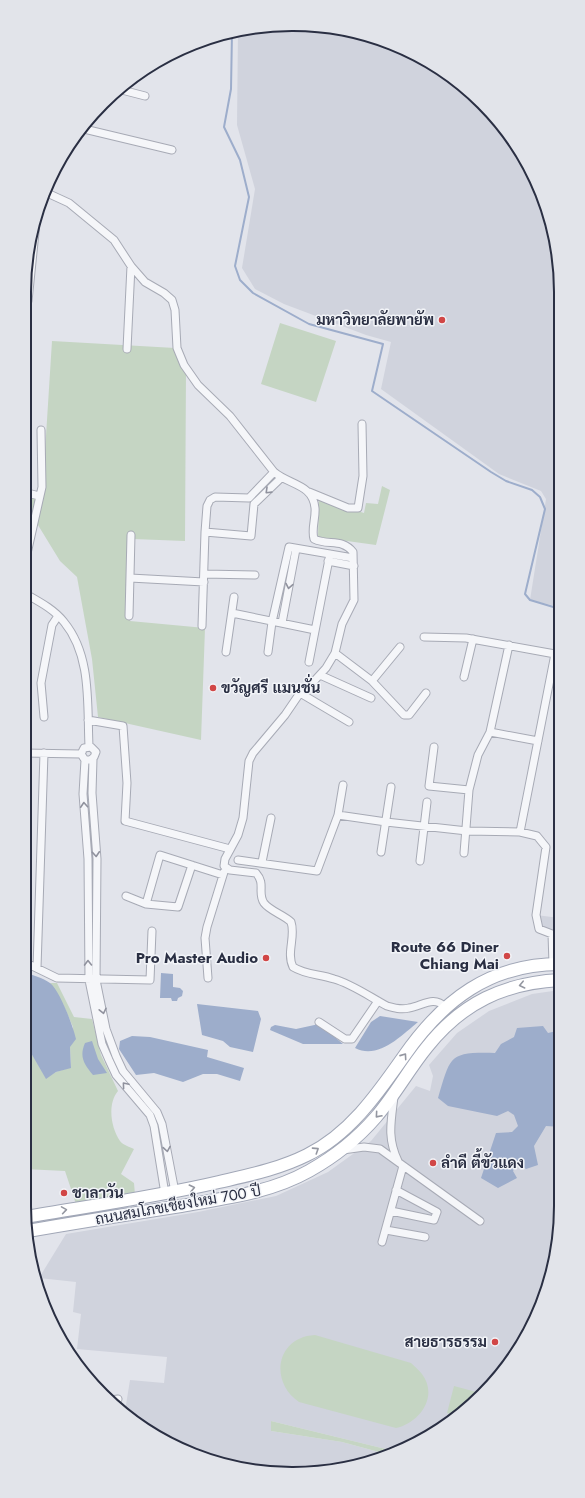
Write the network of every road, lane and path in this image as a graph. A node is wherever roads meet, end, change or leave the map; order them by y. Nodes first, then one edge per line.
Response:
1 (126, 91) edge
2 (145, 96) dead end
3 (88, 130) edge
4 (172, 150) dead end
5 (50, 194) edge
6 (131, 266) junction
7 (127, 350) dead end
8 (362, 424) dead end
9 (41, 430) dead end
10 (274, 472) junction
11 (281, 478) junction
12 (309, 492) junction
13 (31, 494) edge
14 (39, 496) junction
15 (205, 532) junction
16 (31, 534) edge
17 (131, 535) dead end
18 (292, 548) junction
19 (329, 558) junction
20 (353, 562) junction
21 (204, 574) junction
22 (255, 575) dead end
23 (130, 578) junction
24 (204, 582) junction
25 (31, 597) edge
26 (234, 597) dead end
27 (232, 613) junction
28 (58, 616) junction
29 (129, 616) dead end
30 (272, 622) junction
31 (282, 623) junction
32 (202, 626) dead end
33 (315, 630) junction
34 (424, 637) dead end
35 (473, 639) junction
36 (509, 646) junction
37 (400, 647) dead end
38 (226, 652) dead end
39 (268, 652) dead end
40 (335, 653) junction
41 (554, 654) edge
42 (554, 659) edge
43 (309, 662) dead end
44 (320, 675) junction
45 (464, 677) dead end
46 (372, 681) junction
47 (300, 693) junction
48 (426, 693) dead end
49 (371, 698) dead end
50 (44, 717) dead end
51 (88, 720) junction
52 (349, 722) dead end
53 (490, 732) junction
54 (538, 741) junction
55 (89, 746) junction
56 (434, 747) dead end
57 (31, 753) edge
58 (44, 753) junction
59 (83, 757) junction
60 (93, 759) junction
61 (343, 785) dead end
62 (391, 787) dead end
63 (469, 790) junction
64 (427, 802) dead end
65 (338, 814) junction
66 (271, 818) dead end
67 (386, 822) junction
68 (425, 825) junction
69 (94, 831) junction
70 (467, 831) junction
71 (86, 832) junction
72 (520, 832) junction
73 (230, 849) junction
74 (381, 852) dead end
75 (464, 854) dead end
76 (238, 860) dead end
77 (420, 861) dead end
78 (262, 862) junction
79 (192, 866) junction
80 (225, 872) junction
81 (126, 896) dead end
82 (88, 903) junction
83 (96, 903) junction
84 (146, 904) junction
85 (152, 931) dead end
86 (554, 946) edge
87 (554, 964) edge
88 (31, 965) edge
89 (37, 968) junction
90 (208, 978) dead end
91 (92, 980) junction
92 (554, 980) edge
93 (378, 1001) junction
94 (445, 1007) junction
95 (319, 1022) dead end
96 (142, 1093) junction
97 (394, 1094) junction
98 (136, 1098) junction
99 (341, 1150) junction
100 (401, 1164) junction
101 (396, 1190) junction
102 (170, 1193) junction
103 (391, 1211) junction
104 (32, 1216) edge
105 (480, 1221) dead end
106 (32, 1230) edge
107 (386, 1230) junction
108 (425, 1237) dead end
109 (382, 1242) dead end

1 - 2 street
3 - 4 street
5 - 6 street
6 - 7 street
6 - 10 street
8 - 12 street
9 - 14 street
10 - 11 street
10 - 15 street
11 - 12 street
11 -> 15 street
12 - 20 street
13 - 14 street
14 - 16 street
15 - 21 street
17 - 23 street
18 - 19 street
18 - 30 street
18 -> 31 street
19 - 20 street
19 - 33 street
20 - 40 street
21 - 22 street
21 - 24 street
23 - 24 street
23 - 29 street
24 - 32 street
25 - 28 street
26 - 27 street
27 - 30 street
27 - 38 street
28 - 50 street
28 - 51 street
30 - 31 street
30 - 39 street
31 - 33 street
33 - 43 street
34 - 35 street
35 - 36 street
35 - 45 street
36 - 41 street
36 - 53 street
37 - 46 street
40 - 44 street
40 - 46 street
42 - 54 street
44 - 47 street
44 - 49 street
46 - 48 street
47 - 52 street
47 - 73 street
51 - 55 street
51 - 73 street
53 - 54 street
53 - 63 street
54 - 72 street
55 - 59 street
55 - 60 street
56 - 63 street
57 - 58 street
58 - 59 street
58 - 89 street
59 - 60 street
71 -> 59 street
60 - 69 street
61 - 65 street
62 - 67 street
63 - 70 street
64 - 68 street
65 - 67 street
65 - 78 street
66 - 78 street
67 - 68 street
67 - 74 street
68 - 70 street
68 - 77 street
69 - 71 street
69 -> 83 street
70 - 72 street
70 - 75 street
71 - 82 street
72 - 86 street
73 - 80 street
76 - 78 street
79 - 80 street
79 - 84 street
79 - 84 street
80 - 90 street
80 - 93 street
81 - 84 street
82 - 83 street
91 -> 82 street
83 - 91 street
85 - 91 street
87 - 94 main road, ถนนสมโภชเชียงใหม่ 700 ปี
88 - 89 street
89 - 91 street
91 -> 96 street
98 -> 91 street
92 -> 97 main road, ถนนสมโภชเชียงใหม่ 700 ปี
93 - 94 street
93 - 95 street
102 -> 94 main road, ถนนสมโภชเชียงใหม่ 700 ปี
96 - 98 street
96 -> 102 street
97 -> 99 main road, ถนนสมโภชเชียงใหม่ 700 ปี
97 - 100 street
98 - 102 street
99 - 100 street
99 - 106 main road, ถนนสมโภชเชียงใหม่ 700 ปี
100 - 101 street
100 - 105 street
101 - 103 street
101 - 103 street
104 -> 102 main road, ถนนสมโภชเชียงใหม่ 700 ปี
103 - 107 street
107 - 108 street
107 - 109 street

